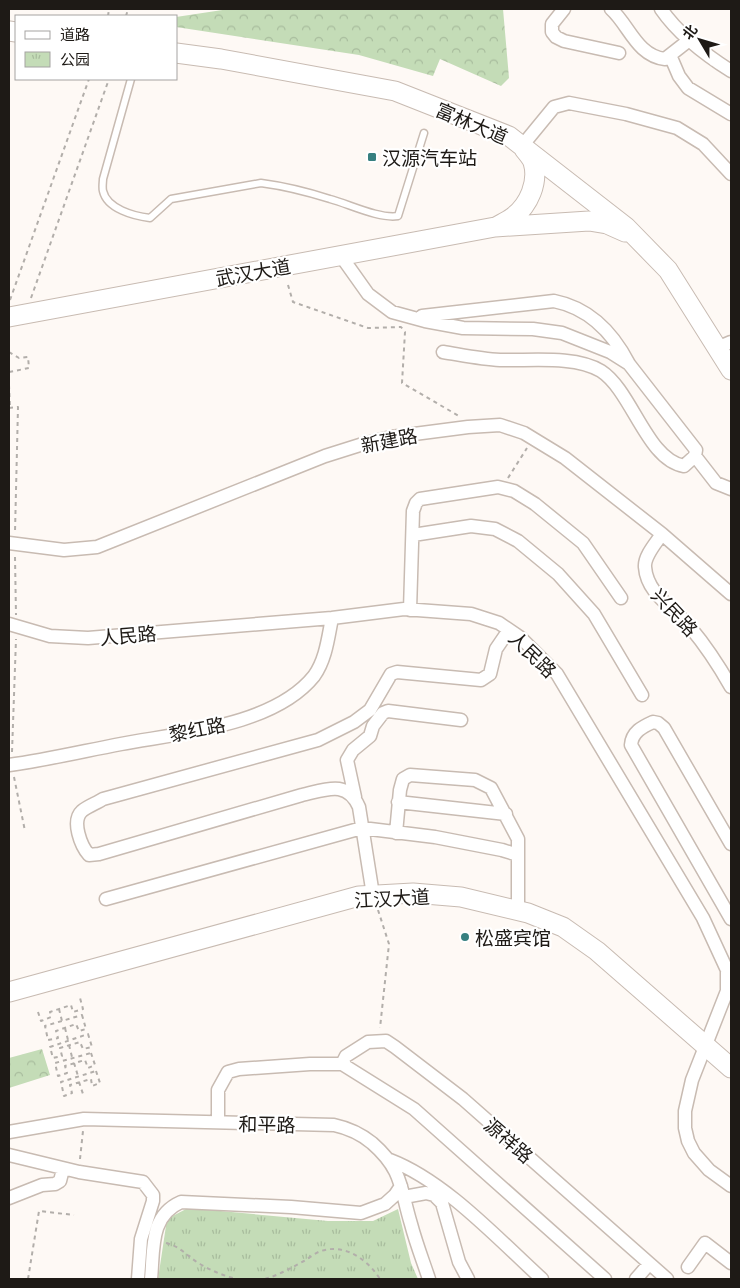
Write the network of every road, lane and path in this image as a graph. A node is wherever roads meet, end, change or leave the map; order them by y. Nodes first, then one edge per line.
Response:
1 (564, 9) edge
2 (661, 9) edge
3 (614, 11) edge
4 (688, 41) junction
5 (178, 53) edge
6 (619, 53) dead end
7 (670, 55) junction
8 (731, 71) edge
9 (89, 80) edge
10 (109, 80) edge
11 (131, 80) edge
12 (731, 114) edge
13 (424, 133) dead end
14 (522, 146) junction
15 (543, 162) junction
16 (731, 174) edge
17 (606, 210) junction
18 (496, 227) junction
19 (642, 244) junction
20 (341, 256) junction
21 (288, 285) dead end
22 (9, 303) edge
23 (17, 316) edge
24 (412, 317) junction
25 (724, 345) edge
26 (9, 352) edge
27 (443, 352) dead end
28 (629, 364) junction
29 (731, 370) edge
30 (9, 372) edge
31 (9, 385) edge
32 (18, 407) dead end
33 (9, 408) edge
34 (464, 419) dead end
35 (533, 439) junction
36 (695, 456) junction
37 (501, 488) junction
38 (731, 489) edge
39 (662, 534) junction
40 (413, 535) junction
41 (9, 544) edge
42 (731, 594) edge
43 (621, 598) dead end
44 (410, 610) junction
45 (332, 618) junction
46 (9, 624) edge
47 (509, 630) junction
48 (731, 687) edge
49 (642, 695) dead end
50 (461, 720) dead end
51 (9, 765) edge
52 (355, 797) junction
53 (398, 802) junction
54 (506, 814) junction
55 (362, 828) junction
56 (396, 833) junction
57 (731, 844) edge
58 (518, 856) junction
59 (373, 896) junction
60 (106, 899) dead end
61 (518, 911) junction
62 (731, 919) edge
63 (9, 992) edge
64 (80, 998) dead end
65 (59, 1009) junction
66 (38, 1012) dead end
67 (62, 1021) junction
68 (65, 1028) junction
69 (68, 1040) junction
70 (379, 1041) junction
71 (69, 1045) junction
72 (705, 1045) junction
73 (72, 1058) junction
74 (74, 1063) junction
75 (342, 1064) junction
76 (731, 1068) edge
77 (78, 1076) junction
78 (79, 1082) junction
79 (83, 1094) dead end
80 (84, 1119) junction
81 (218, 1122) junction
82 (9, 1132) edge
83 (9, 1155) edge
84 (390, 1160) junction
85 (63, 1169) junction
86 (79, 1172) junction
87 (731, 1186) edge
88 (403, 1192) junction
89 (9, 1198) edge
90 (74, 1215) dead end
91 (154, 1241) junction
92 (731, 1262) edge
93 (649, 1264) junction
94 (688, 1267) dead end
95 (28, 1279) edge
96 (138, 1279) edge
97 (151, 1279) edge
98 (237, 1279) edge
99 (265, 1279) edge
100 (380, 1279) edge
101 (429, 1279) edge
102 (468, 1279) edge
103 (542, 1279) edge
104 (605, 1279) edge
105 (636, 1279) edge
106 (667, 1279) edge

1 - 6 street
2 - 4 street
3 - 7 street
4 - 7 street
4 - 8 street
5 - 14 main road, 富林大道
7 - 12 street
9 - 22 path
10 - 23 path
11 - 13 lane
14 - 15 main road, 富林大道
14 - 16 street
14 - 18 main road
15 - 17 main road, 富林大道
15 - 18 main road
17 - 18 main road
17 - 19 main road, 富林大道
18 - 19 main road
18 - 20 main road, 武汉大道
19 - 25 main road, 富林大道
20 - 23 main road, 武汉大道
20 - 24 street
21 - 34 path
24 - 28 street
24 - 28 street
25 - 29 main road, 富林大道
26 - 30 path
27 - 36 street
28 - 36 street
31 - 33 path
32 - 33 path
35 - 37 path
35 - 39 street, 新建路
35 - 41 street, 新建路
36 - 38 street
37 - 40 street
37 - 43 street
39 - 42 street, 新建路
39 - 48 street, 兴民路
40 - 44 street
40 - 49 street
44 - 45 street, 人民路
44 - 47 street, 人民路
45 - 46 street, 人民路
45 - 51 street, 黎红路
47 - 52 street
47 - 72 street, 人民路
50 - 52 street
52 - 55 street
53 - 54 street
53 - 54 street
53 - 56 street
54 - 58 street
55 - 56 street
55 - 59 street
55 - 60 street
56 - 58 street
57 - 62 street
58 - 61 street
59 - 61 main road, 江汉大道
59 - 63 main road, 江汉大道
59 - 70 path
61 - 72 main road, 江汉大道
64 - 65 path
65 - 66 path
65 - 67 path
67 - 68 path
67 - 68 path
68 - 69 path
69 - 71 path
69 - 71 path
70 - 75 street
70 - 93 street, 源祥路
71 - 73 path
72 - 76 main road, 江汉大道
72 - 87 street, 人民路
73 - 74 path
73 - 74 path
74 - 77 path
75 - 81 street
75 - 104 street
77 - 78 path
77 - 78 path
78 - 79 path
80 - 81 street, 和平路
80 - 82 street, 和平路
80 - 86 path
81 - 84 street, 和平路
83 - 85 street
84 - 88 street, 和平路
84 - 103 street
85 - 86 street
85 - 89 street
86 - 96 street
88 - 91 street
88 - 101 street, 和平路
88 - 102 street
90 - 95 path
91 - 97 street
91 - 98 path
92 - 94 street
93 - 105 street
93 - 106 street, 源祥路
99 - 100 path

